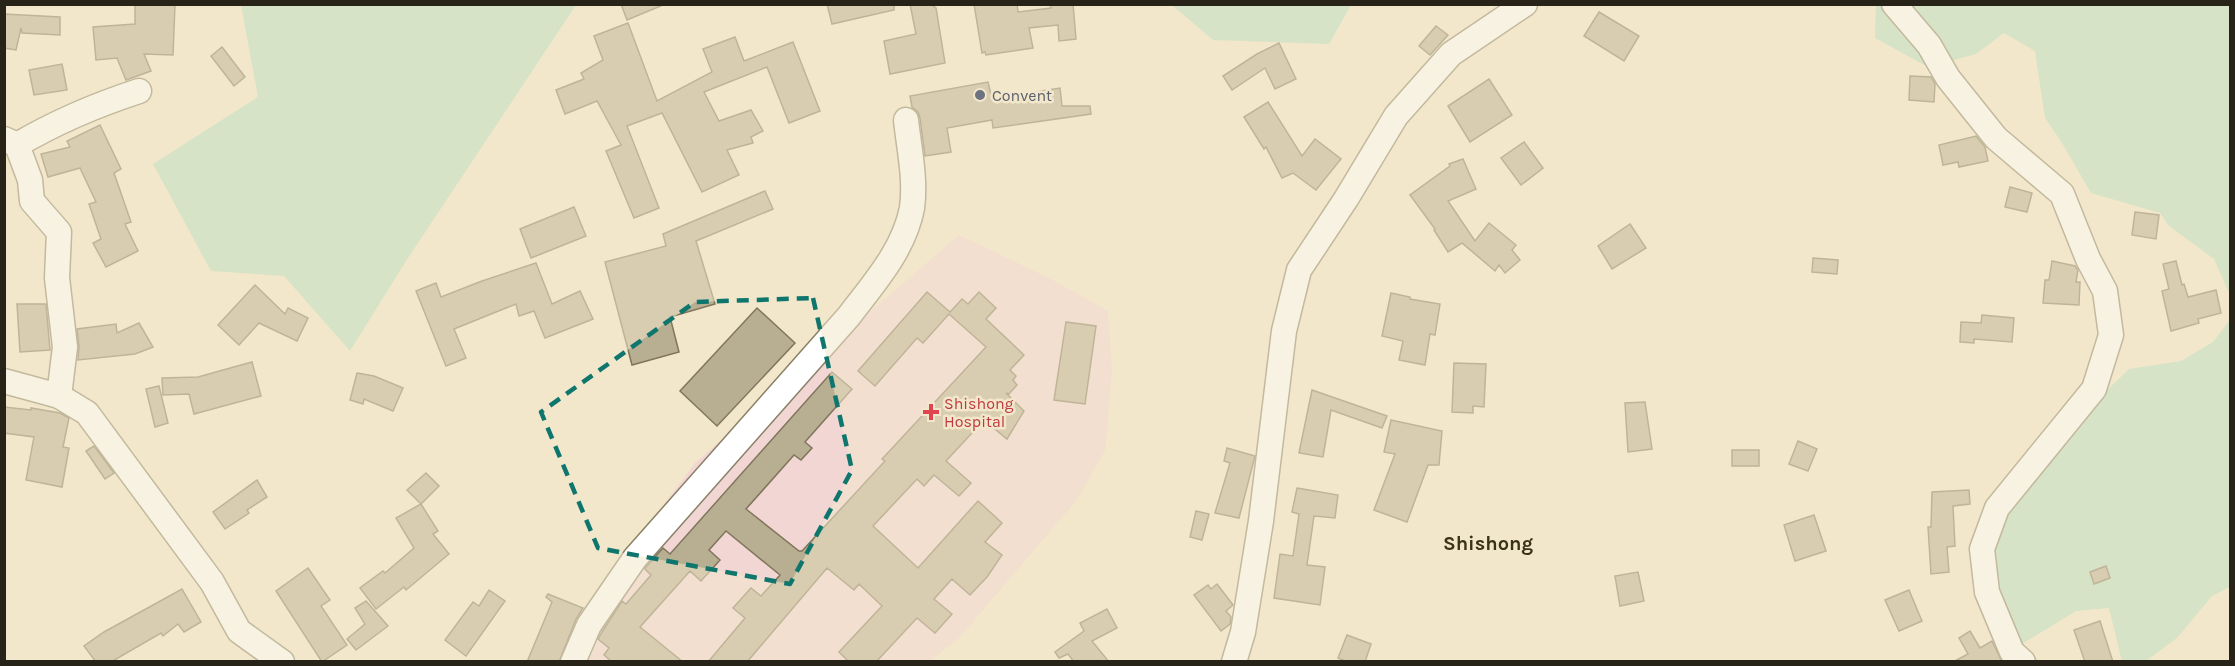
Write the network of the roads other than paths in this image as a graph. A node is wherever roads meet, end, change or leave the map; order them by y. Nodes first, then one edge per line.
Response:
1 (1525, 4) edge
2 (1894, 4) edge
3 (139, 91) dead end
4 (906, 120) dead end
5 (10, 142) edge
6 (4, 381) edge
7 (59, 396) junction
8 (282, 662) edge
9 (573, 662) edge
10 (1234, 662) edge
11 (2023, 662) edge

1 - 10 street
2 - 11 street
3 - 5 street
4 - 9 street
5 - 7 street
6 - 7 street
7 - 8 street

